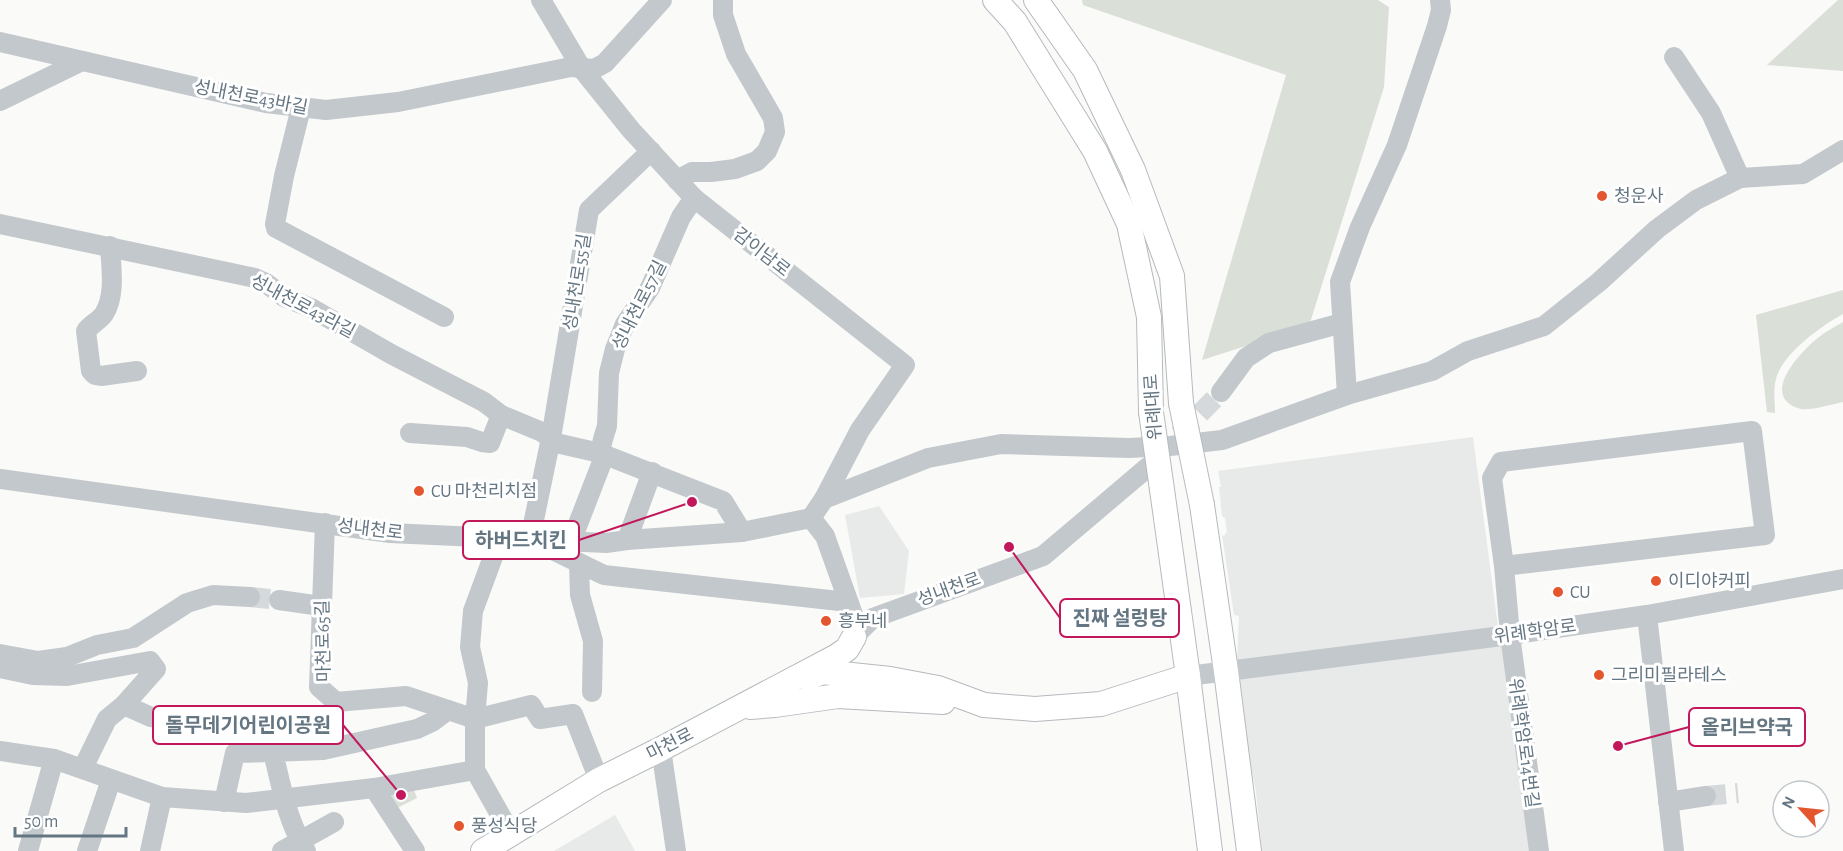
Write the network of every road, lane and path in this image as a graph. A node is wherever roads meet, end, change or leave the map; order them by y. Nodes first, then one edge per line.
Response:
1 (541, 0) edge
2 (662, 0) edge
3 (723, 0) edge
4 (995, 0) edge
5 (1036, 0) edge
6 (1440, 0) edge
7 (0, 42) edge
8 (1674, 57) dead end
9 (82, 61) junction
10 (582, 69) junction
11 (0, 101) edge
12 (301, 108) junction
13 (1843, 150) edge
14 (651, 151) junction
15 (1740, 178) junction
16 (677, 180) junction
17 (694, 198) junction
18 (0, 224) edge
19 (110, 246) junction
20 (444, 317) dead end
21 (1342, 323) junction
22 (138, 371) dead end
23 (1221, 392) tunnel mouth
24 (1347, 395) junction
25 (501, 415) junction
26 (410, 433) dead end
27 (551, 438) junction
28 (600, 453) junction
29 (1148, 467) dead end
30 (652, 472) junction
31 (0, 479) edge
32 (824, 499) junction
33 (811, 518) junction
34 (325, 523) junction
35 (742, 532) junction
36 (500, 538) junction
37 (530, 540) junction
38 (627, 540) junction
39 (571, 542) junction
40 (579, 563) junction
41 (1504, 566) junction
42 (1843, 579) edge
43 (249, 597) tunnel mouth
44 (279, 600) tunnel mouth
45 (848, 602) junction
46 (321, 606) junction
47 (1647, 615) junction
48 (1510, 635) junction
49 (854, 637) junction
50 (0, 654) edge
51 (0, 668) edge
52 (1226, 671) junction
53 (1188, 676) junction
54 (770, 691) junction
55 (592, 692) dead end
56 (124, 705) junction
57 (984, 705) junction
58 (739, 708) junction
59 (448, 710) junction
60 (475, 719) junction
61 (205, 724) dead end
62 (661, 749) junction
63 (0, 751) edge
64 (273, 752) junction
65 (54, 759) junction
66 (83, 768) junction
67 (475, 770) junction
68 (111, 780) junction
69 (599, 780) junction
70 (374, 788) junction
71 (1706, 796) tunnel mouth
72 (162, 797) junction
73 (284, 798) junction
74 (224, 802) junction
75 (1668, 802) junction
76 (334, 822) dead end
77 (511, 834) junction
78 (303, 846) edge
79 (28, 851) edge
80 (87, 851) edge
81 (150, 851) edge
82 (282, 851) edge
83 (415, 851) edge
84 (483, 851) edge
85 (676, 851) edge
86 (1210, 851) edge
87 (1249, 851) edge
88 (1539, 851) edge
89 (1674, 851) edge

1 - 10 street, 감이남로
2 - 10 street, 성내천로43바길
3 - 16 street
4 - 53 main road, 위례대로, bridge
5 - 52 main road, 위례대로, bridge
6 - 21 street
7 - 9 street, 성내천로43바길
8 - 15 street
9 - 11 street
9 - 12 street, 성내천로43바길
10 - 12 street, 성내천로43바길
10 - 14 street, 감이남로
12 - 20 street
13 - 15 street
14 - 16 street, 감이남로
14 - 27 street, 성내천로55길
15 - 24 street
16 - 17 street, 감이남로
17 - 28 street, 성내천로57길
17 - 32 street, 감이남로
18 - 19 street, 성내천로43라길
19 - 22 street
19 - 25 street, 성내천로43라길
21 - 23 street
21 - 24 street
24 - 32 street
25 - 26 street
25 - 27 street, 성내천로43라길
27 - 28 street
27 - 37 street, 성내천로55길
28 - 30 street
28 - 39 street, 성내천로57길
29 - 49 street, 성내천로
30 - 35 street
30 - 38 street
31 - 34 street, 성내천로
32 - 33 street
33 - 35 street, 성내천로
33 - 45 street
34 - 36 street, 성내천로
34 - 46 street, 마천로65길
35 - 38 street, 성내천로
36 - 37 street, 성내천로
36 - 60 street
37 - 39 street, 성내천로
37 - 40 street
38 - 39 street, 성내천로
40 - 45 street
40 - 55 street
41 - 41 street, 위례학암로14번길
41 - 48 street, 위례학암로14번길
42 - 47 street, 위례학암로
43 - 50 street
44 - 46 street
45 - 49 street
46 - 59 street, 마천로65길
47 - 48 street, 위례학암로
47 - 75 street
48 - 52 street, 위례학암로
48 - 88 street, 위례학암로14번길
49 - 54 main road, 마천로
51 - 56 street
52 - 53 street, 위례학암로
52 - 87 main road, 위례대로
53 - 57 main road
53 - 86 main road, 위례대로
54 - 57 main road
54 - 58 main road, 마천로
56 - 61 street
56 - 66 street
57 - 58 main road
58 - 62 main road, 마천로
59 - 60 street, 마천로65길
59 - 64 street
60 - 67 street
60 - 69 street
62 - 69 main road, 마천로
62 - 85 street
63 - 65 street
64 - 73 street
64 - 74 street
65 - 66 street
65 - 79 street
66 - 68 street
67 - 70 street
67 - 77 street
68 - 72 street
68 - 80 street
69 - 77 main road, 마천로
70 - 73 street
70 - 83 street
71 - 75 street
72 - 74 street
72 - 81 street
73 - 74 street
73 - 78 street
75 - 89 street
76 - 78 street
77 - 84 main road, 마천로
78 - 82 street

